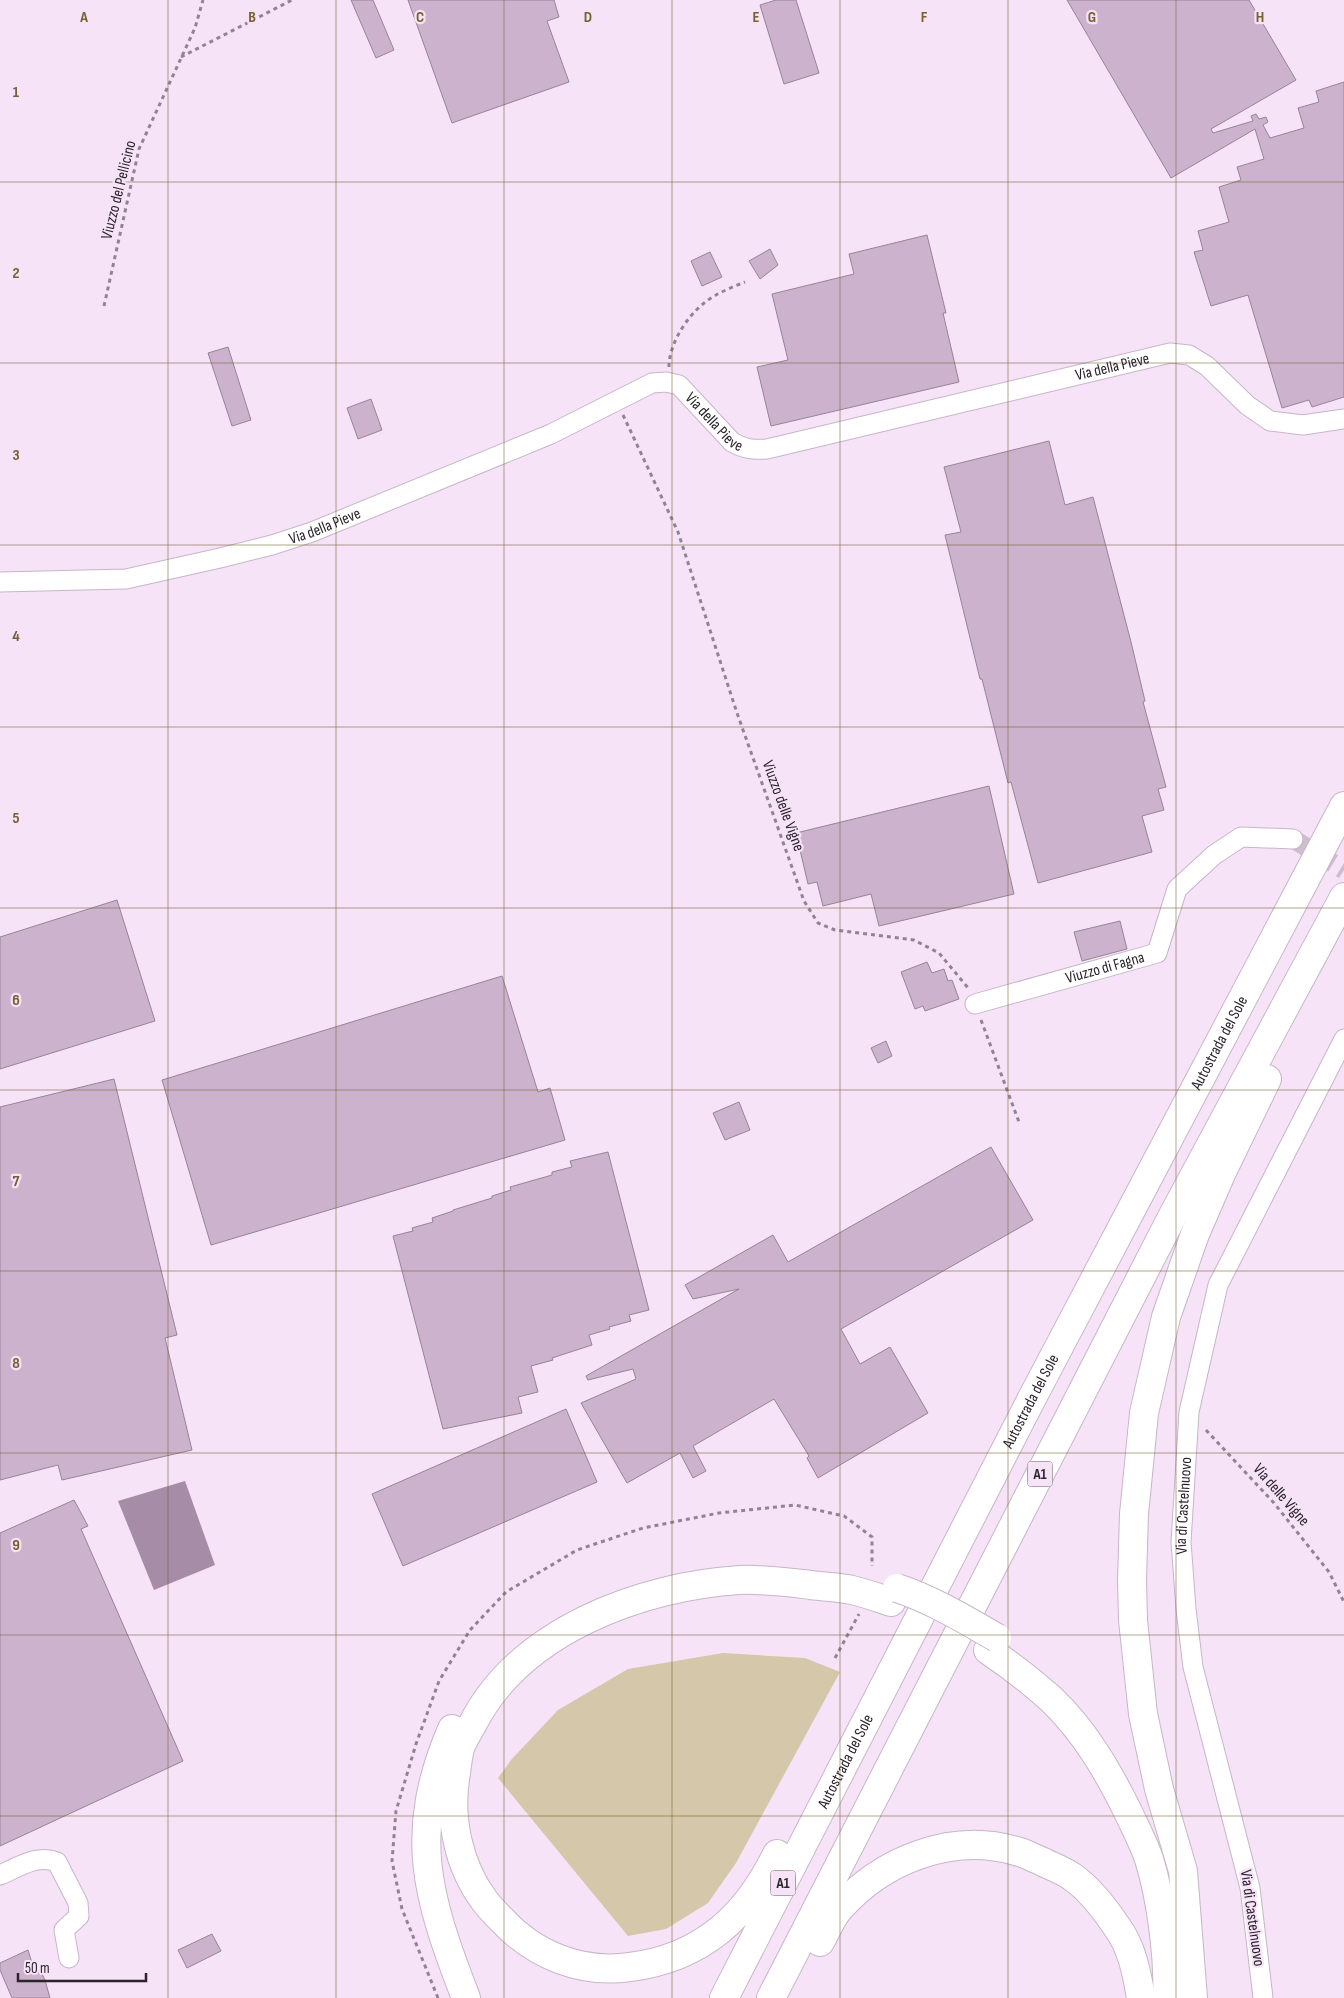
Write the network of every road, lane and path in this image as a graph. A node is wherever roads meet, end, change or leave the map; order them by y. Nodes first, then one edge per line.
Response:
1 (203, 0) edge
2 (292, 0) edge
3 (181, 57) junction
4 (745, 282) dead end
5 (104, 306) dead end
6 (670, 383) junction
7 (616, 401) junction
8 (1344, 419) edge
9 (0, 582) edge
10 (1344, 806) edge
11 (1293, 840) tunnel mouth
12 (1344, 896) edge
13 (1315, 953) junction
14 (975, 1004) junction
15 (1344, 1039) edge
16 (1019, 1122) dead end
17 (1189, 1412) junction
18 (872, 1566) dead end
19 (894, 1595) junction
20 (1344, 1602) edge
21 (860, 1611) dead end
22 (993, 1644) junction
23 (835, 1658) dead end
24 (842, 1767) junction
25 (0, 1875) edge
26 (1187, 1923) junction
27 (69, 1958) dead end
28 (438, 1998) edge
29 (466, 1998) edge
30 (724, 1998) edge
31 (771, 1998) edge
32 (779, 1998) edge
33 (1141, 1998) edge
34 (1166, 1998) edge
35 (1192, 1998) edge
36 (1263, 1998) edge

1 - 3 path, Viuzzo del Pellicino
2 - 3 path
3 - 5 path, Viuzzo del Pellicino
4 - 6 path
6 - 7 street, Via della Pieve
6 - 8 street, Via della Pieve
7 - 9 street, Via della Pieve
7 - 14 path, Viuzzo delle Vigne
10 - 24 highway, Autostrada del Sole / A1
11 - 14 street, Viuzzo di Fagna
12 - 13 highway, A1
13 - 26 highway
13 - 31 highway, A1
14 - 16 path, Viuzzo delle Vigne
15 - 17 street, Via di Castelnuovo
17 - 20 path, Via delle Vigne
17 - 36 street, Via di Castelnuovo
18 - 28 path
19 - 22 highway
19 - 24 highway
19 - 29 highway
21 - 23 path
22 - 26 highway
22 - 34 highway
24 - 30 highway, Autostrada del Sole / A1
25 - 27 street
26 - 35 highway
32 - 33 highway

